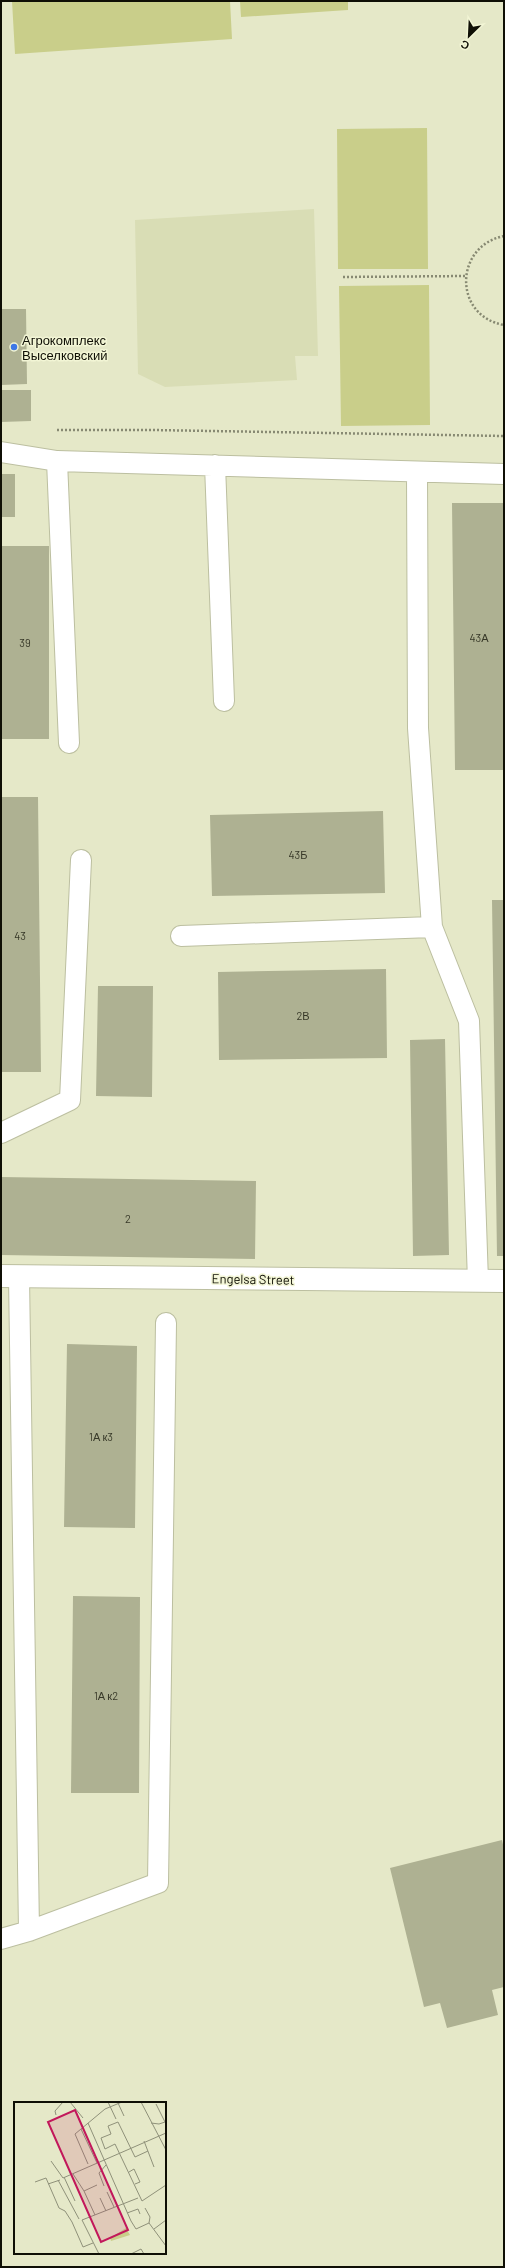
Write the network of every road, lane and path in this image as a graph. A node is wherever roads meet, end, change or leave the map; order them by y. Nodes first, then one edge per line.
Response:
1 (504, 236) edge
2 (466, 276) junction
3 (343, 277) dead end
4 (504, 325) edge
5 (54, 430) dead end
6 (504, 436) edge
7 (1, 452) edge
8 (57, 461) junction
9 (215, 465) junction
10 (417, 472) junction
11 (504, 474) edge
12 (224, 701) dead end
13 (70, 743) dead end
14 (81, 860) dead end
15 (432, 927) junction
16 (181, 936) dead end
17 (1, 1133) edge
18 (10, 1277) edge
19 (478, 1281) junction
20 (504, 1281) edge
21 (166, 1323) dead end
22 (29, 1931) junction
23 (1, 1939) edge

1 - 2 path
2 - 3 path
2 - 4 path
5 - 6 path
7 - 8 lane
8 - 9 lane
8 - 13 lane
9 - 10 lane
9 - 12 lane
10 - 11 lane
10 - 15 lane
14 - 17 lane
15 - 16 lane
15 - 19 lane
18 - 19 street, Engelsa Street
18 - 22 lane
19 - 20 street, Engelsa Street
21 - 22 lane
22 - 23 lane

